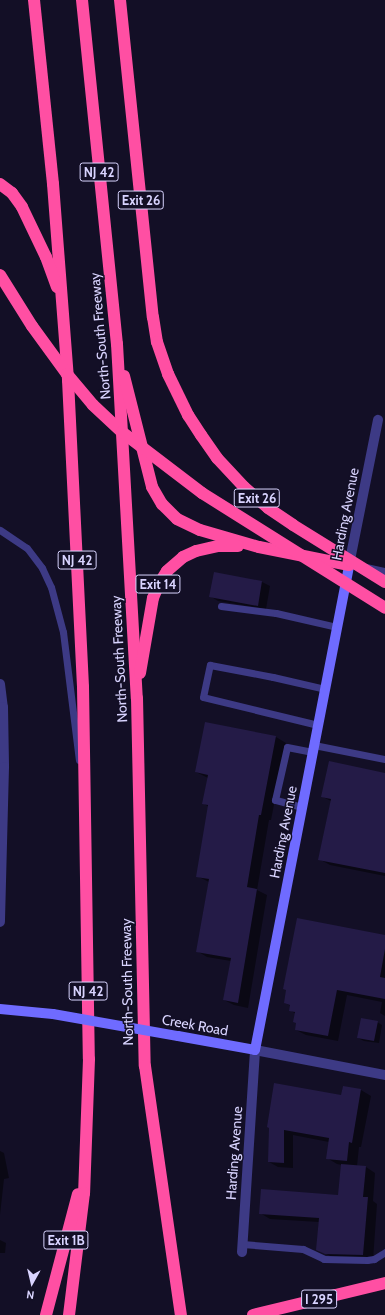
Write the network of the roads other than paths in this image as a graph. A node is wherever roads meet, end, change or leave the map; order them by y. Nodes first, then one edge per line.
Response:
1 (34, 0) edge
2 (82, 0) edge
3 (120, 0) edge
4 (0, 184) edge
5 (0, 275) edge
6 (63, 302) junction
7 (117, 344) junction
8 (382, 421) edge
9 (0, 530) edge
10 (259, 547) junction
11 (349, 565) junction
12 (385, 573) edge
13 (385, 582) edge
14 (221, 606) dead end
15 (385, 608) edge
16 (337, 627) junction
17 (0, 684) edge
18 (325, 689) junction
19 (136, 698) junction
20 (318, 725) junction
21 (314, 749) junction
22 (385, 759) edge
23 (2, 763) edge
24 (302, 807) junction
25 (86, 818) junction
26 (0, 906) edge
27 (0, 922) edge
28 (0, 1009) edge
29 (255, 1050) junction
30 (385, 1075) edge
31 (86, 1164) junction
32 (242, 1248) joint
33 (385, 1252) edge
34 (385, 1283) edge
35 (46, 1315) edge
36 (69, 1315) edge
37 (181, 1315) edge
38 (253, 1315) edge

1 - 6 highway, NJ 42
2 - 7 highway, North-South Freeway / NJ 42
3 - 13 highway, Exit 26, bridge
4 - 6 highway
5 - 15 highway, bridge
6 - 25 highway, NJ 42
7 - 10 highway
7 - 19 highway, North-South Freeway / NJ 42
8 - 11 street, Harding Avenue
9 - 25 lane
10 - 11 highway
10 - 19 highway, Exit 14
11 - 12 street
11 - 16 main road, Harding Avenue
14 - 16 lane
16 - 18 main road, Harding Avenue
17 - 23 street
18 - 20 main road, Harding Avenue
18 - 20 lane
19 - 37 highway, North-South Freeway / NJ 42
20 - 21 main road, Harding Avenue
21 - 22 lane
21 - 24 main road, Harding Avenue
21 - 24 lane
23 - 26 street
24 - 29 main road, Harding Avenue
25 - 31 highway, NJ 42
26 - 27 street
28 - 29 main road, Creek Road, bridge
29 - 30 street, Creek Road
29 - 32 street, Harding Avenue
31 - 35 highway, Exit 1B
31 - 36 highway, NJ 42
32 - 33 lane
34 - 38 highway, I 295

